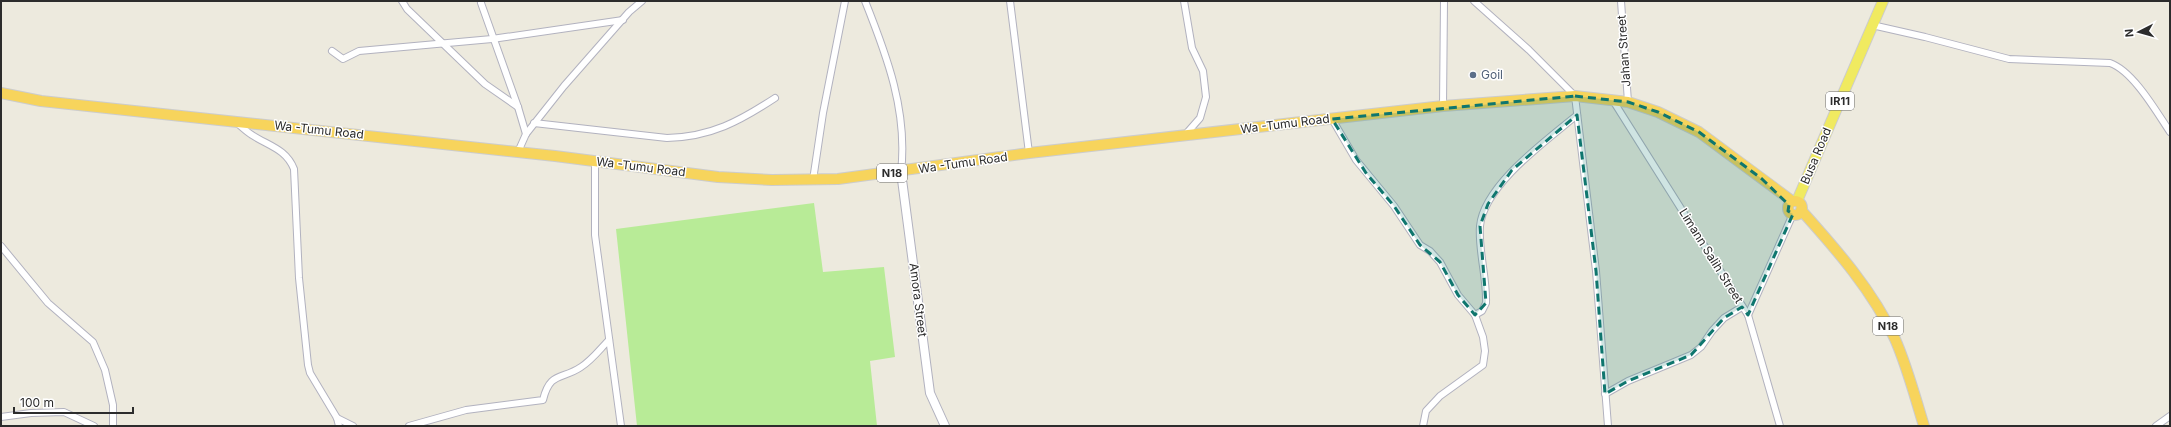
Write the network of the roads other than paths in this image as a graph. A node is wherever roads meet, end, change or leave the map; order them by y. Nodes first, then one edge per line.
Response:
1 (402, 1) edge
2 (845, 1) edge
3 (865, 1) edge
4 (1010, 1) edge
5 (1184, 1) edge
6 (1444, 1) edge
7 (1474, 1) edge
8 (1620, 1) edge
9 (1883, 1) edge
10 (639, 2) edge
11 (481, 3) dead end
12 (623, 20) junction
13 (1872, 26) junction
14 (494, 38) junction
15 (442, 43) junction
16 (332, 51) dead end
17 (1, 93) edge
18 (1575, 96) junction
19 (775, 98) dead end
20 (1612, 99) junction
21 (1628, 102) junction
22 (1442, 106) junction
23 (518, 107) junction
24 (1577, 115) junction
25 (1332, 119) junction
26 (234, 121) junction
27 (534, 123) junction
28 (2170, 132) edge
29 (526, 134) junction
30 (1184, 136) junction
31 (518, 152) junction
32 (1029, 153) junction
33 (595, 161) junction
34 (901, 172) junction
35 (813, 180) junction
36 (1795, 208) junction
37 (1, 246) edge
38 (1742, 307) junction
39 (1475, 315) junction
40 (1748, 315) junction
41 (609, 340) junction
42 (1605, 394) junction
43 (2170, 416) edge
44 (1, 417) edge
45 (337, 418) junction
46 (94, 426) edge
47 (113, 426) edge
48 (339, 426) edge
49 (353, 426) edge
50 (408, 426) edge
51 (621, 426) edge
52 (945, 426) edge
53 (1423, 426) edge
54 (1608, 426) edge
55 (1780, 426) edge
56 (1924, 426) edge
57 (2156, 426) edge

1 - 15 street
2 - 35 street
3 - 34 street
4 - 32 street
5 - 30 street
6 - 22 street
7 - 18 street
8 - 21 street, Jahan Street
9 - 13 main road, Busa Road / IR11
10 - 12 street
11 - 14 street
12 - 14 street
12 - 27 street
13 - 28 street
13 - 36 main road, Busa Road / IR11
14 - 15 street
14 - 23 street
15 - 16 street
15 - 23 street
17 - 26 highway, Wa -Tumu Road / N18
18 - 20 highway, Wa -Tumu Road / N18
18 - 22 highway, Wa -Tumu Road / N18
18 - 24 street
19 - 27 street
20 - 21 highway, Wa -Tumu Road / N18
20 - 38 street, Limann Salih Street
21 - 36 highway, Wa -Tumu Road / N18
22 - 25 highway, Wa -Tumu Road / N18
23 - 29 street
24 - 39 street
24 - 42 street
25 - 30 highway, Wa -Tumu Road / N18
25 - 39 street
26 - 31 highway, Wa -Tumu Road / N18
26 - 45 street
27 - 29 street
29 - 31 street
30 - 32 highway, Wa -Tumu Road / N18
31 - 33 highway, Wa -Tumu Road / N18
32 - 34 highway, Wa -Tumu Road / N18
33 - 35 highway, Wa -Tumu Road / N18
33 - 41 street
34 - 35 highway, Wa -Tumu Road / N18
34 - 52 street, Amora Street
36 - 40 street
36 - 56 highway, N18
37 - 47 street
38 - 40 street, Limann Salih Street
38 - 42 street
39 - 53 street
40 - 55 street, Limann Salih Street
41 - 50 street
41 - 51 street
42 - 54 street
43 - 57 street
44 - 46 street
45 - 48 street
45 - 49 street

